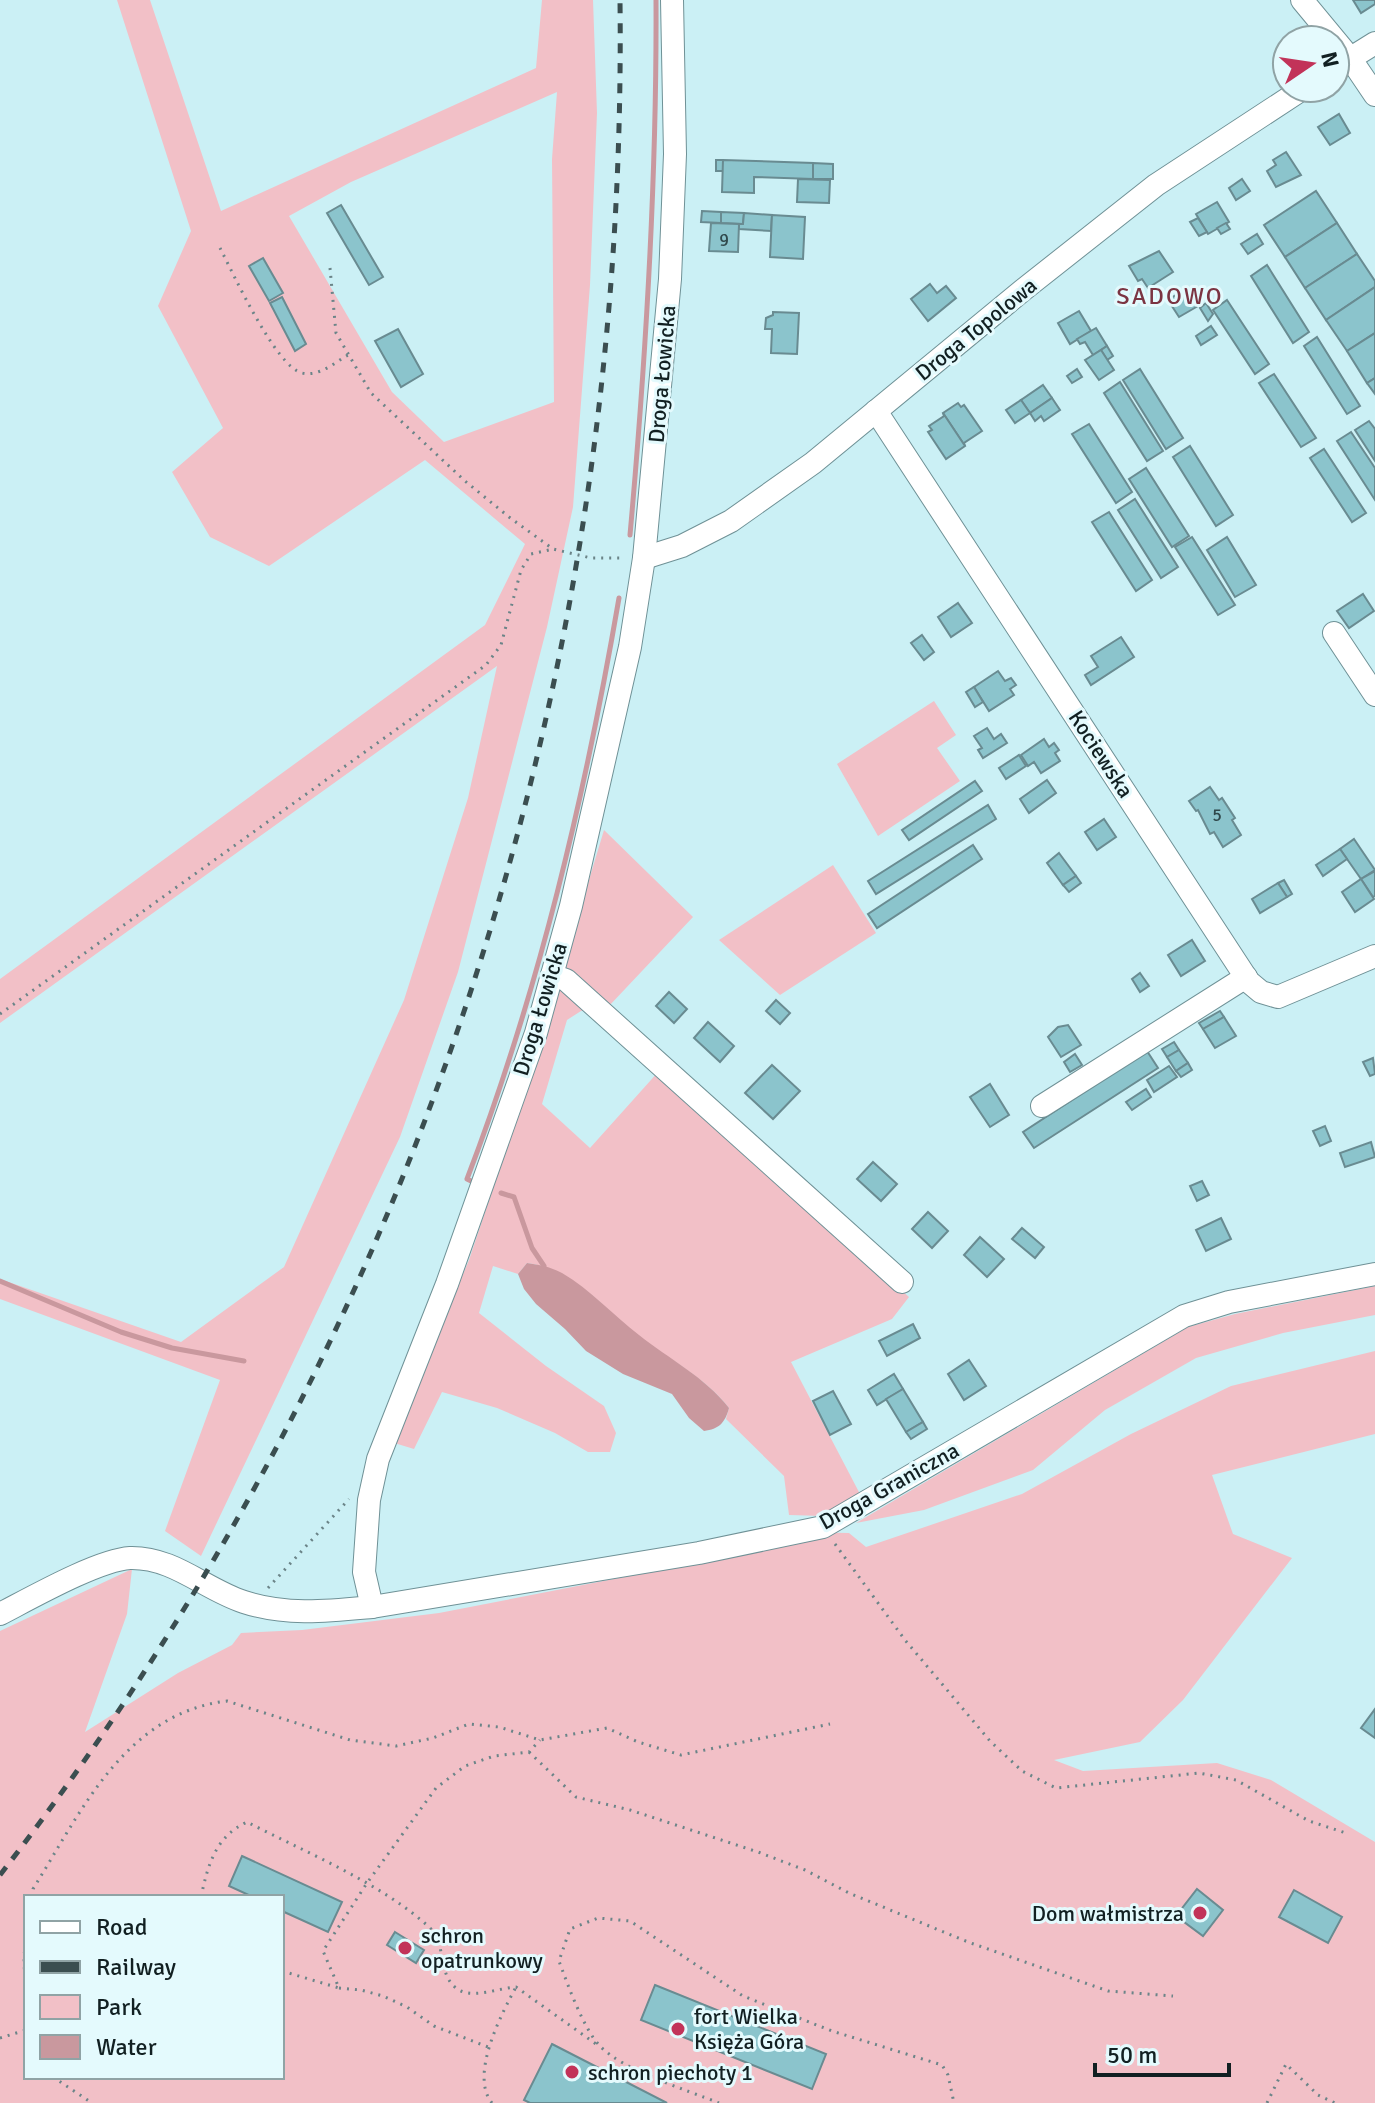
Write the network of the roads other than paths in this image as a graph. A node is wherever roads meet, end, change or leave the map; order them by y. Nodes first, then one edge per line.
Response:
1 (672, 0) edge
2 (1302, 0) edge
3 (1318, 24) edge
4 (1375, 43) edge
5 (1351, 58) edge
6 (1351, 71) edge
7 (1375, 95) edge
8 (1280, 104) edge
9 (876, 411) junction
10 (644, 558) junction
11 (1334, 633) dead end
12 (1375, 695) edge
13 (1375, 956) edge
14 (552, 975) junction
15 (1246, 977) junction
16 (1042, 1106) dead end
17 (1375, 1274) edge
18 (902, 1282) dead end
19 (372, 1607) junction
20 (0, 1614) edge

1 - 10 street, Droga Łowicka
2 - 3 street
4 - 5 street
6 - 7 street
8 - 9 street, Droga Topolowa
9 - 10 street, Droga Topolowa
9 - 15 street, Kociewska
10 - 14 street, Droga Łowicka
11 - 12 street
13 - 15 street, Kociewska
14 - 18 street
14 - 19 street, Droga Łowicka
15 - 16 street
17 - 19 street, Droga Graniczna
19 - 20 street

